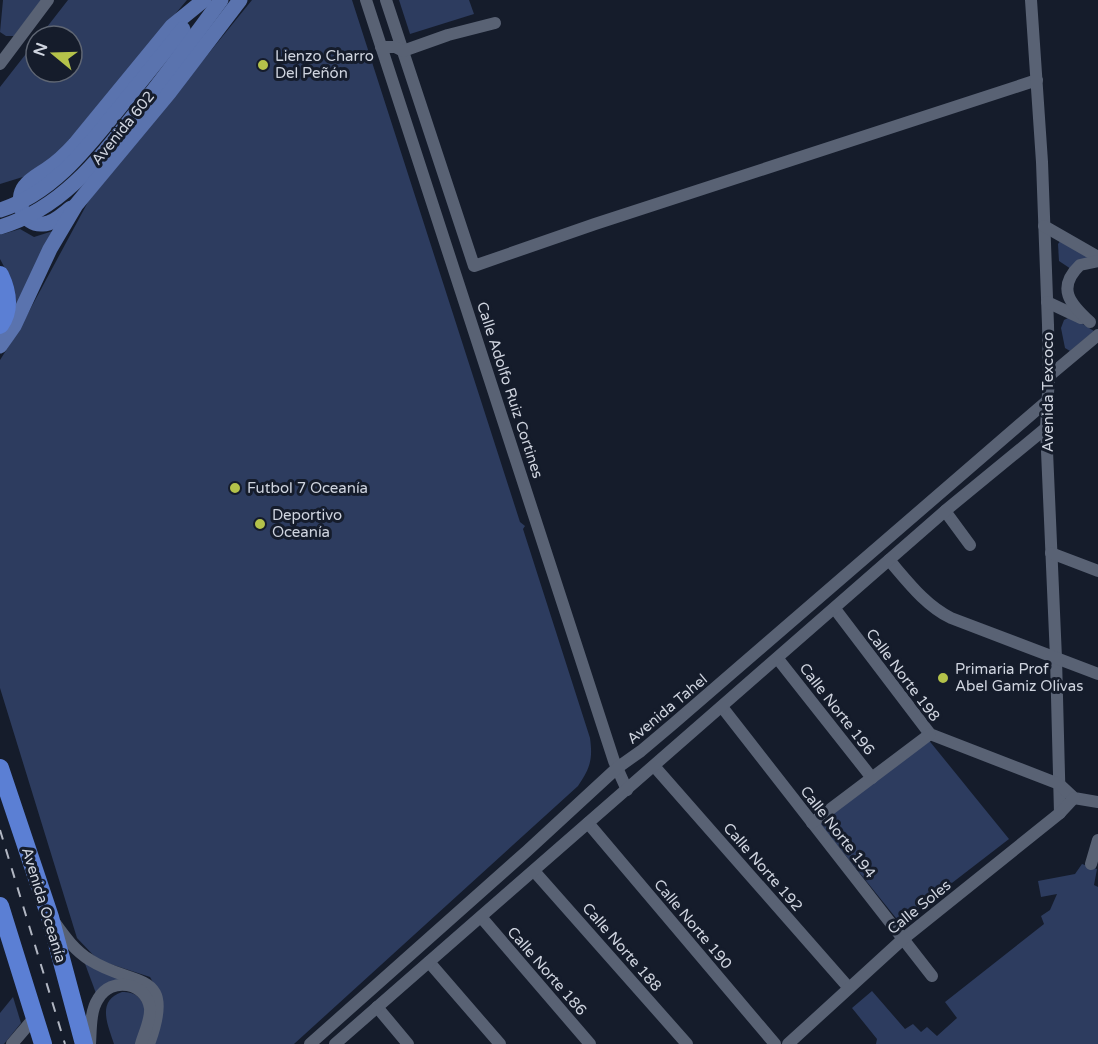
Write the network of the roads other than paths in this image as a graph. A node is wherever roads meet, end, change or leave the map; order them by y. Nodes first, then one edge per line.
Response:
1 (48, 0) edge
2 (213, 0) edge
3 (240, 0) edge
4 (366, 0) edge
5 (386, 0) edge
6 (1030, 0) edge
7 (495, 23) dead end
8 (215, 32) junction
9 (381, 47) junction
10 (403, 51) junction
11 (179, 59) junction
12 (0, 64) edge
13 (161, 69) junction
14 (389, 70) junction
15 (1037, 80) junction
16 (76, 205) junction
17 (0, 210) edge
18 (1044, 225) junction
19 (0, 227) edge
20 (1098, 259) edge
21 (0, 275) edge
22 (1047, 302) junction
23 (1094, 324) edge
24 (0, 325) edge
25 (1098, 335) edge
26 (0, 346) edge
27 (1049, 376) junction
28 (1047, 401) junction
29 (1046, 428) junction
30 (945, 511) junction
31 (970, 545) dead end
32 (1051, 553) junction
33 (889, 560) junction
34 (1098, 571) edge
35 (835, 609) junction
36 (778, 658) junction
37 (1056, 658) junction
38 (1098, 674) edge
39 (722, 707) junction
40 (930, 734) junction
41 (654, 766) junction
42 (0, 768) edge
43 (617, 768) junction
44 (872, 778) junction
45 (1059, 784) junction
46 (627, 790) junction
47 (1074, 798) junction
48 (1098, 802) edge
49 (1060, 813) junction
50 (588, 823) junction
51 (812, 823) junction
52 (1098, 840) edge
53 (1091, 864) dead end
54 (534, 870) junction
55 (0, 906) edge
56 (50, 917) junction
57 (481, 917) junction
58 (903, 939) junction
59 (0, 944) edge
60 (15, 958) junction
61 (429, 962) junction
62 (932, 976) dead end
63 (849, 988) junction
64 (377, 1007) junction
65 (34, 1018) junction
66 (12, 1044) edge
67 (43, 1044) edge
68 (84, 1044) edge
69 (90, 1044) edge
70 (141, 1044) edge
71 (149, 1044) edge
72 (310, 1044) edge
73 (335, 1044) edge
74 (408, 1044) edge
75 (500, 1044) edge
76 (590, 1044) edge
77 (687, 1044) edge
78 (775, 1044) edge
79 (788, 1044) edge

1 - 12 street
2 - 8 main road
2 - 11 main road, Avenida 602
2 - 13 main road, Avenida 602
2 - 16 main road
3 - 8 main road
4 - 9 street, Calle Adolfo Ruiz Cortines
5 - 10 street
6 - 15 street, Avenida Texcoco
7 - 10 street
8 - 11 main road
8 - 16 main road
9 - 10 street
9 - 14 street, Calle Adolfo Ruiz Cortines
10 - 14 street
10 - 15 street
11 - 13 main road, Avenida 602
13 - 17 main road, Avenida 602
13 - 19 main road, Avenida 602
14 - 43 street, Calle Adolfo Ruiz Cortines
15 - 18 street, Avenida Texcoco
16 - 26 main road
18 - 20 street
18 - 22 street, Avenida Texcoco
20 - 23 street
21 - 24 highway
22 - 23 street
22 - 27 street, Avenida Texcoco
25 - 27 street
27 - 28 street, Avenida Texcoco
28 - 29 street, Avenida Texcoco
28 - 43 street, Avenida Tahel
29 - 30 street
29 - 32 street, Avenida Texcoco
30 - 31 street
30 - 33 street
32 - 34 street
32 - 37 street, Avenida Texcoco
33 - 35 street
33 - 37 street
35 - 36 street
35 - 40 street, Calle Norte 198
36 - 39 street
36 - 44 street, Calle Norte 196
37 - 38 street
37 - 45 street, Avenida Texcoco
39 - 41 street
39 - 51 street, Calle Norte 194
40 - 44 street
40 - 45 street, Calle Norte 198
41 - 46 street
41 - 63 street, Calle Norte 192
42 - 56 highway, Avenida Oceanía
43 - 46 street, Calle Adolfo Ruiz Cortines
43 - 72 street, Avenida Tahel
44 - 51 street
45 - 47 street
45 - 49 street, Avenida Texcoco
46 - 50 street
47 - 48 street
47 - 49 street, Calle Soles
49 - 58 street, Calle Soles
50 - 54 street
50 - 78 street, Calle Norte 190
51 - 58 street, Calle Norte 194
52 - 53 street
54 - 57 street
54 - 77 street, Calle Norte 188
55 - 60 highway
56 - 68 highway, Avenida Oceanía
56 - 71 street
57 - 61 street
57 - 76 street, Calle Norte 186
58 - 62 street, Calle Norte 194
58 - 63 street, Calle Soles
59 - 60 main road
60 - 65 highway
61 - 64 street
61 - 75 street
63 - 79 street, Calle Soles
64 - 73 street
64 - 74 street
65 - 66 street
65 - 67 highway
69 - 70 street

